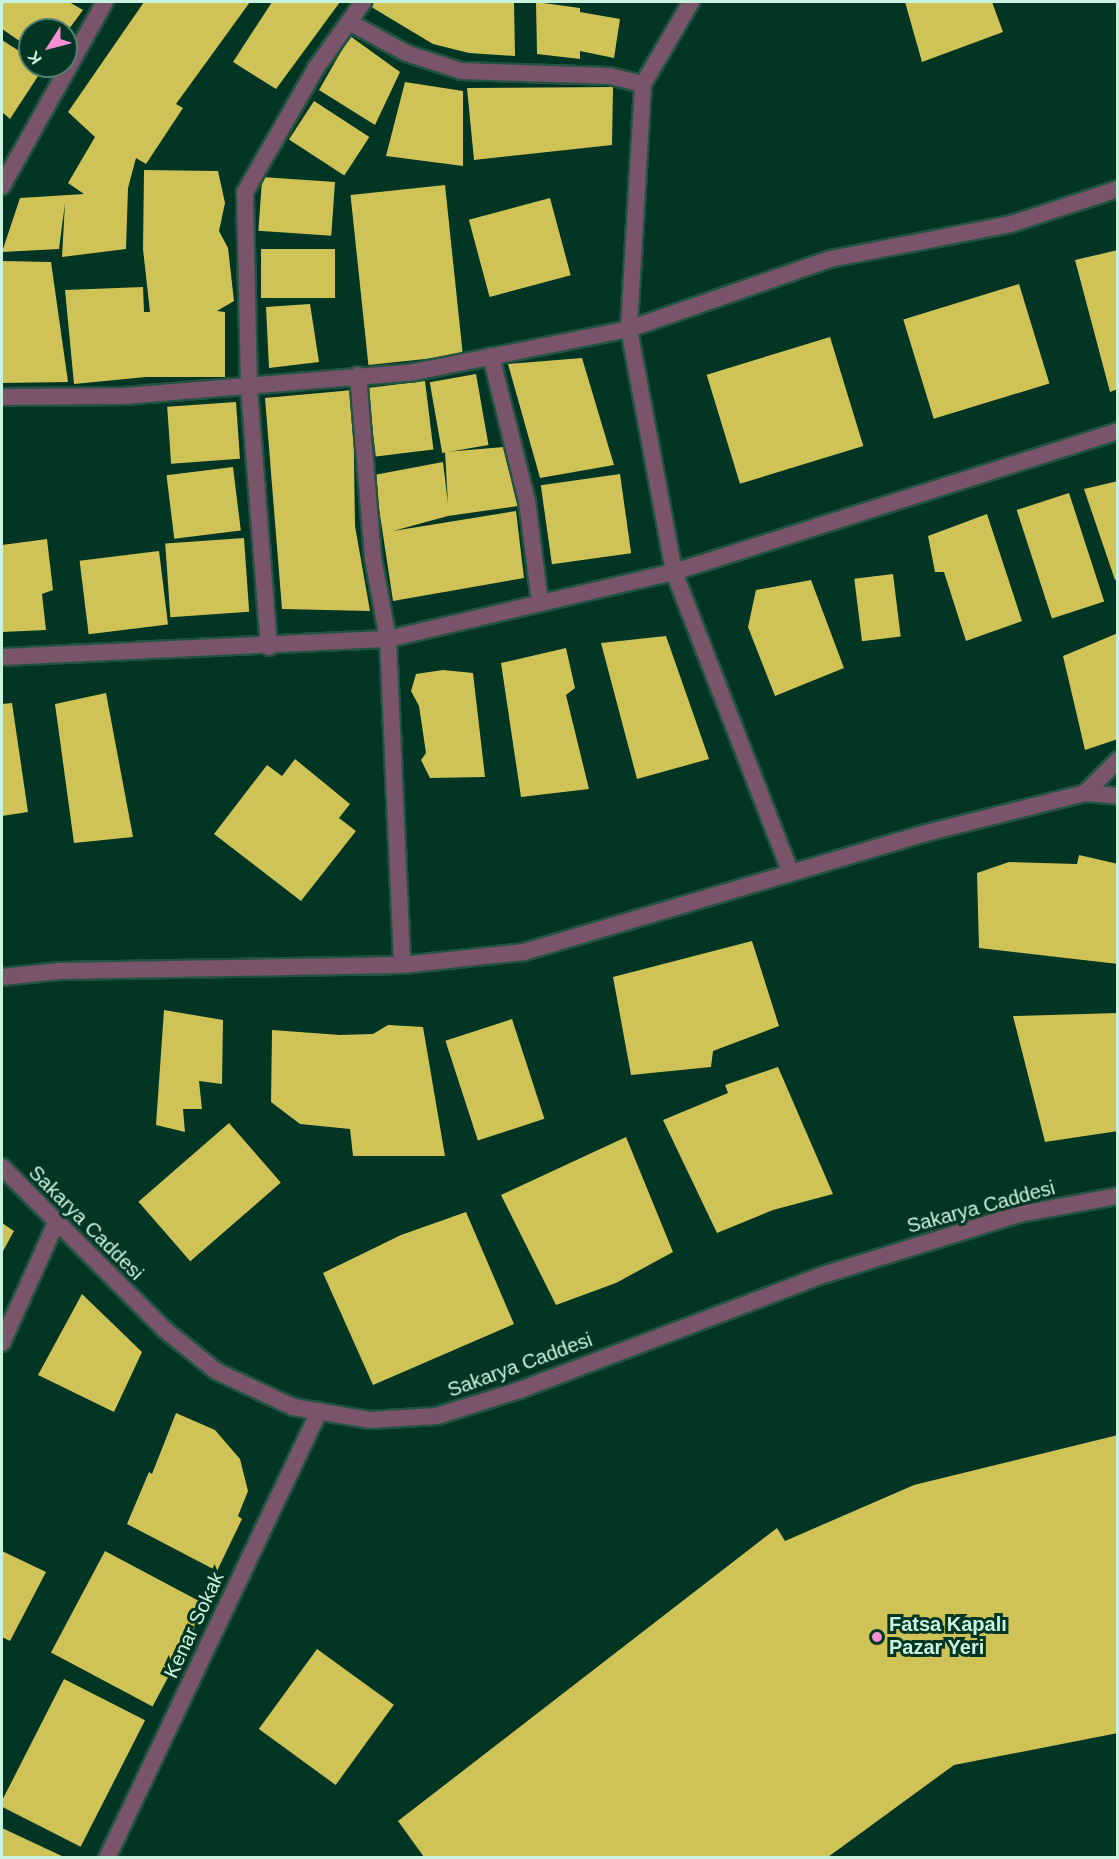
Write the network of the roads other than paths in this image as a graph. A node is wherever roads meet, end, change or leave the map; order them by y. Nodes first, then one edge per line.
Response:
1 (105, 2) edge
2 (363, 2) edge
3 (691, 2) edge
4 (349, 21) junction
5 (643, 84) junction
6 (2, 186) edge
7 (1118, 189) edge
8 (629, 329) junction
9 (491, 356) junction
10 (358, 375) junction
11 (249, 387) junction
12 (2, 397) edge
13 (1118, 431) edge
14 (674, 572) junction
15 (540, 603) junction
16 (388, 639) junction
17 (269, 647) junction
18 (2, 657) edge
19 (1118, 760) edge
20 (1085, 793) junction
21 (1118, 796) edge
22 (791, 873) junction
23 (402, 965) junction
24 (2, 977) edge
25 (2, 1167) edge
26 (1118, 1196) edge
27 (56, 1223) junction
28 (2, 1343) edge
29 (319, 1411) junction
30 (107, 1857) edge

1 - 6 street
2 - 4 street
3 - 5 street
4 - 5 street
4 - 11 street
5 - 8 street
7 - 8 street
8 - 9 street
8 - 14 street
9 - 10 street
9 - 15 street
10 - 11 street
10 - 16 street
11 - 12 street
11 - 17 street
13 - 14 street
14 - 15 street
14 - 22 street
15 - 16 street
16 - 17 street
16 - 23 street
17 - 18 street
19 - 20 street
20 - 21 street
20 - 22 street
22 - 23 street
23 - 24 street
25 - 27 street, Sakarya Caddesi
26 - 29 street, Sakarya Caddesi
27 - 28 street
27 - 29 street, Sakarya Caddesi
29 - 30 street, Kenar Sokak

